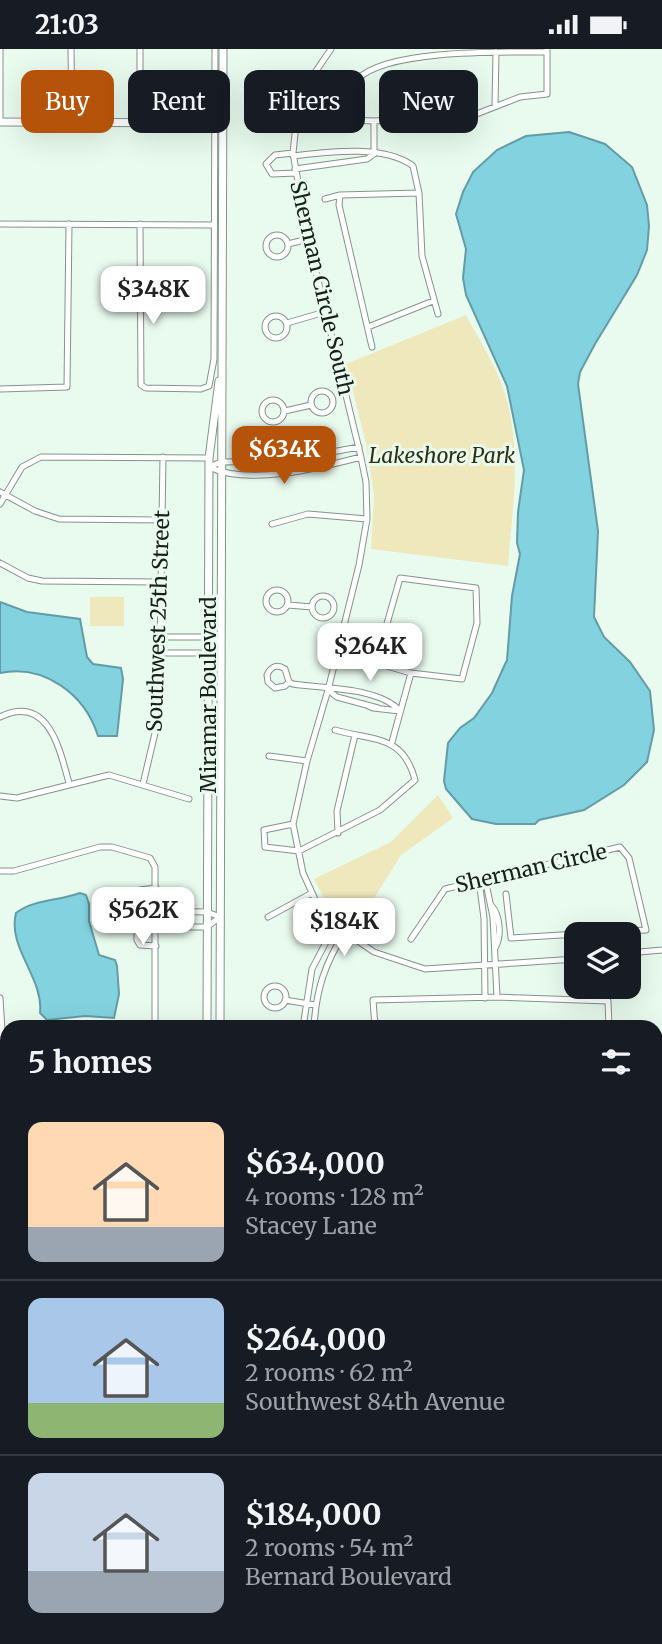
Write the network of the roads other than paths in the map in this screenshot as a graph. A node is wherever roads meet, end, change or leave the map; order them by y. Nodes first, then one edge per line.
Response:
1 (1, 49) edge
2 (71, 49) edge
3 (140, 49) edge
4 (215, 49) edge
5 (223, 49) edge
6 (331, 49) edge
7 (547, 50) edge
8 (496, 52) junction
9 (71, 70) edge
10 (140, 70) edge
11 (215, 70) edge
12 (317, 70) edge
13 (365, 73) edge
14 (286, 91) joint
15 (495, 106) junction
16 (365, 120) edge
17 (374, 121) junction
18 (0, 122) edge
19 (21, 122) edge
20 (215, 133) edge
21 (295, 133) edge
22 (293, 154) junction
23 (374, 154) junction
24 (295, 171) junction
25 (419, 193) junction
26 (340, 195) junction
27 (325, 199) dead end
28 (0, 224) edge
29 (69, 224) junction
30 (141, 224) junction
31 (214, 225) junction
32 (308, 239) junction
33 (288, 244) junction
34 (433, 301) junction
35 (325, 312) junction
36 (438, 314) dead end
37 (287, 323) junction
38 (368, 327) junction
39 (372, 347) dead end
40 (222, 363) junction
41 (0, 389) edge
42 (347, 397) junction
43 (333, 400) junction
44 (311, 405) junction
45 (285, 411) junction
46 (359, 447) junction
47 (163, 457) junction
48 (361, 457) junction
49 (209, 458) junction
50 (221, 462) junction
51 (209, 467) junction
52 (222, 473) junction
53 (3, 493) edge
54 (0, 505) edge
55 (367, 519) junction
56 (162, 520) junction
57 (272, 524) dead end
58 (0, 563) edge
59 (159, 582) junction
60 (288, 605) junction
61 (312, 607) junction
62 (334, 610) junction
63 (347, 613) junction
64 (208, 637) junction
65 (159, 638) junction
66 (221, 643) junction
67 (159, 653) junction
68 (208, 653) junction
69 (352, 656) dead end
70 (376, 662) junction
71 (411, 673) junction
72 (289, 682) junction
73 (328, 690) junction
74 (367, 695) junction
75 (364, 704) junction
76 (400, 711) junction
77 (0, 716) edge
78 (334, 730) dead end
79 (355, 735) junction
80 (392, 742) junction
81 (269, 756) dead end
82 (307, 761) junction
83 (69, 783) junction
84 (143, 784) junction
85 (0, 796) edge
86 (190, 799) dead end
87 (293, 824) junction
88 (338, 833) junction
89 (299, 851) junction
90 (0, 871) edge
91 (482, 880) junction
92 (156, 888) junction
93 (312, 893) junction
94 (506, 894) dead end
95 (491, 905) junction
96 (155, 911) junction
97 (207, 912) junction
98 (220, 917) junction
99 (268, 917) dead end
100 (336, 923) junction
101 (156, 927) junction
102 (207, 927) junction
103 (494, 929) junction
104 (484, 930) junction
105 (345, 932) junction
106 (411, 939) dead end
107 (156, 946) junction
108 (495, 948) junction
109 (662, 950) edge
110 (641, 952) edge
111 (564, 959) edge
112 (496, 966) junction
113 (486, 967) junction
114 (0, 997) edge
115 (485, 997) junction
116 (497, 997) junction
117 (285, 1000) junction
118 (304, 1003) junction
119 (315, 1005) junction
120 (1, 1020) edge
121 (155, 1020) edge
122 (207, 1020) edge
123 (220, 1020) edge
124 (303, 1020) edge
125 (314, 1020) edge
126 (374, 1020) edge
127 (609, 1020) edge

1 - 18 street
2 - 9 street
3 - 10 street
4 - 11 street
5 - 40 street, Miramar Boulevard
6 - 12 street, Sherman Circle South
7 - 8 street
7 - 15 street
8 - 13 street
8 - 15 street
14 - 14 street
15 - 17 street
16 - 17 street
17 - 23 street
18 - 19 street
20 - 31 street
21 - 22 street, Sherman Circle South
22 - 23 street
22 - 24 street, Sherman Circle South
22 - 24 street
23 - 24 street
23 - 25 street
24 - 32 street, Sherman Circle South
25 - 26 street
25 - 34 street
26 - 27 street
26 - 38 street
28 - 29 street
29 - 30 street
29 - 41 street
30 - 31 street
30 - 31 street
32 - 33 street
32 - 35 street, Sherman Circle South
33 - 33 street
34 - 36 street
34 - 38 street
35 - 37 street
35 - 42 street, Sherman Circle South
37 - 37 street
38 - 39 street
40 - 49 street, Miramar Boulevard
40 - 50 street, Miramar Boulevard
42 - 43 street
42 - 46 street, Sherman Circle South
43 - 44 street
43 - 44 street
44 - 45 street
45 - 45 street
46 - 48 street, Sherman Circle South
46 - 50 street
47 - 49 street
47 - 53 street
47 - 56 street, Southwest 25th Street
48 - 52 street
48 - 55 street, Sherman Circle South
49 - 51 street, Miramar Boulevard
50 - 51 street
50 - 52 street, Miramar Boulevard
51 - 52 street
51 - 64 street, Miramar Boulevard
52 - 66 street, Miramar Boulevard
53 - 54 street
53 - 56 street
55 - 57 street
55 - 63 street, Sherman Circle South
56 - 59 street, Southwest 25th Street
58 - 59 street
59 - 65 street, Southwest 25th Street
60 - 60 street
60 - 61 street
61 - 62 street
61 - 62 street
62 - 63 street
63 - 73 street, Sherman Circle South
64 - 65 street
64 - 66 street
64 - 68 street, Miramar Boulevard
65 - 67 street, Southwest 25th Street
66 - 68 street
66 - 98 street, Miramar Boulevard
67 - 68 street
67 - 84 street, Southwest 25th Street
68 - 97 street, Miramar Boulevard
69 - 70 street
70 - 71 street
70 - 71 street
71 - 76 street
72 - 72 street
72 - 73 street
73 - 74 street
73 - 75 street
73 - 82 street, Sherman Circle South
74 - 75 street
74 - 76 street
75 - 76 street
76 - 80 street
77 - 83 street
78 - 79 street
79 - 80 street
79 - 88 street
80 - 88 street
81 - 82 street
82 - 87 street, Sherman Circle South
83 - 84 street
83 - 85 street
84 - 86 street
87 - 89 street, Sherman Circle South
87 - 89 street
88 - 89 street
89 - 93 street, Sherman Circle South
90 - 92 street
91 - 94 street, Sherman Circle
91 - 95 street
91 - 104 street
91 - 106 street, Sherman Circle
92 - 96 street
92 - 107 street
93 - 99 street
93 - 100 street, Sherman Circle South
95 - 103 street
95 - 108 street
96 - 97 street
96 - 101 street
97 - 98 street
97 - 102 street, Miramar Boulevard
98 - 102 street
98 - 123 street, Miramar Boulevard
100 - 105 street, Sherman Circle South
100 - 118 street
101 - 102 street
101 - 107 street
102 - 122 street, Miramar Boulevard
103 - 104 street
103 - 108 street
104 - 113 street
105 - 113 street, Sherman Circle South
105 - 119 street
107 - 121 street
108 - 112 street
109 - 110 street
111 - 112 street, Sherman Circle South
112 - 113 street, Sherman Circle South
112 - 116 street
113 - 115 street
114 - 120 street
115 - 116 street
115 - 126 street
116 - 127 street
117 - 117 street
117 - 118 street
118 - 119 street
118 - 124 street
119 - 125 street

